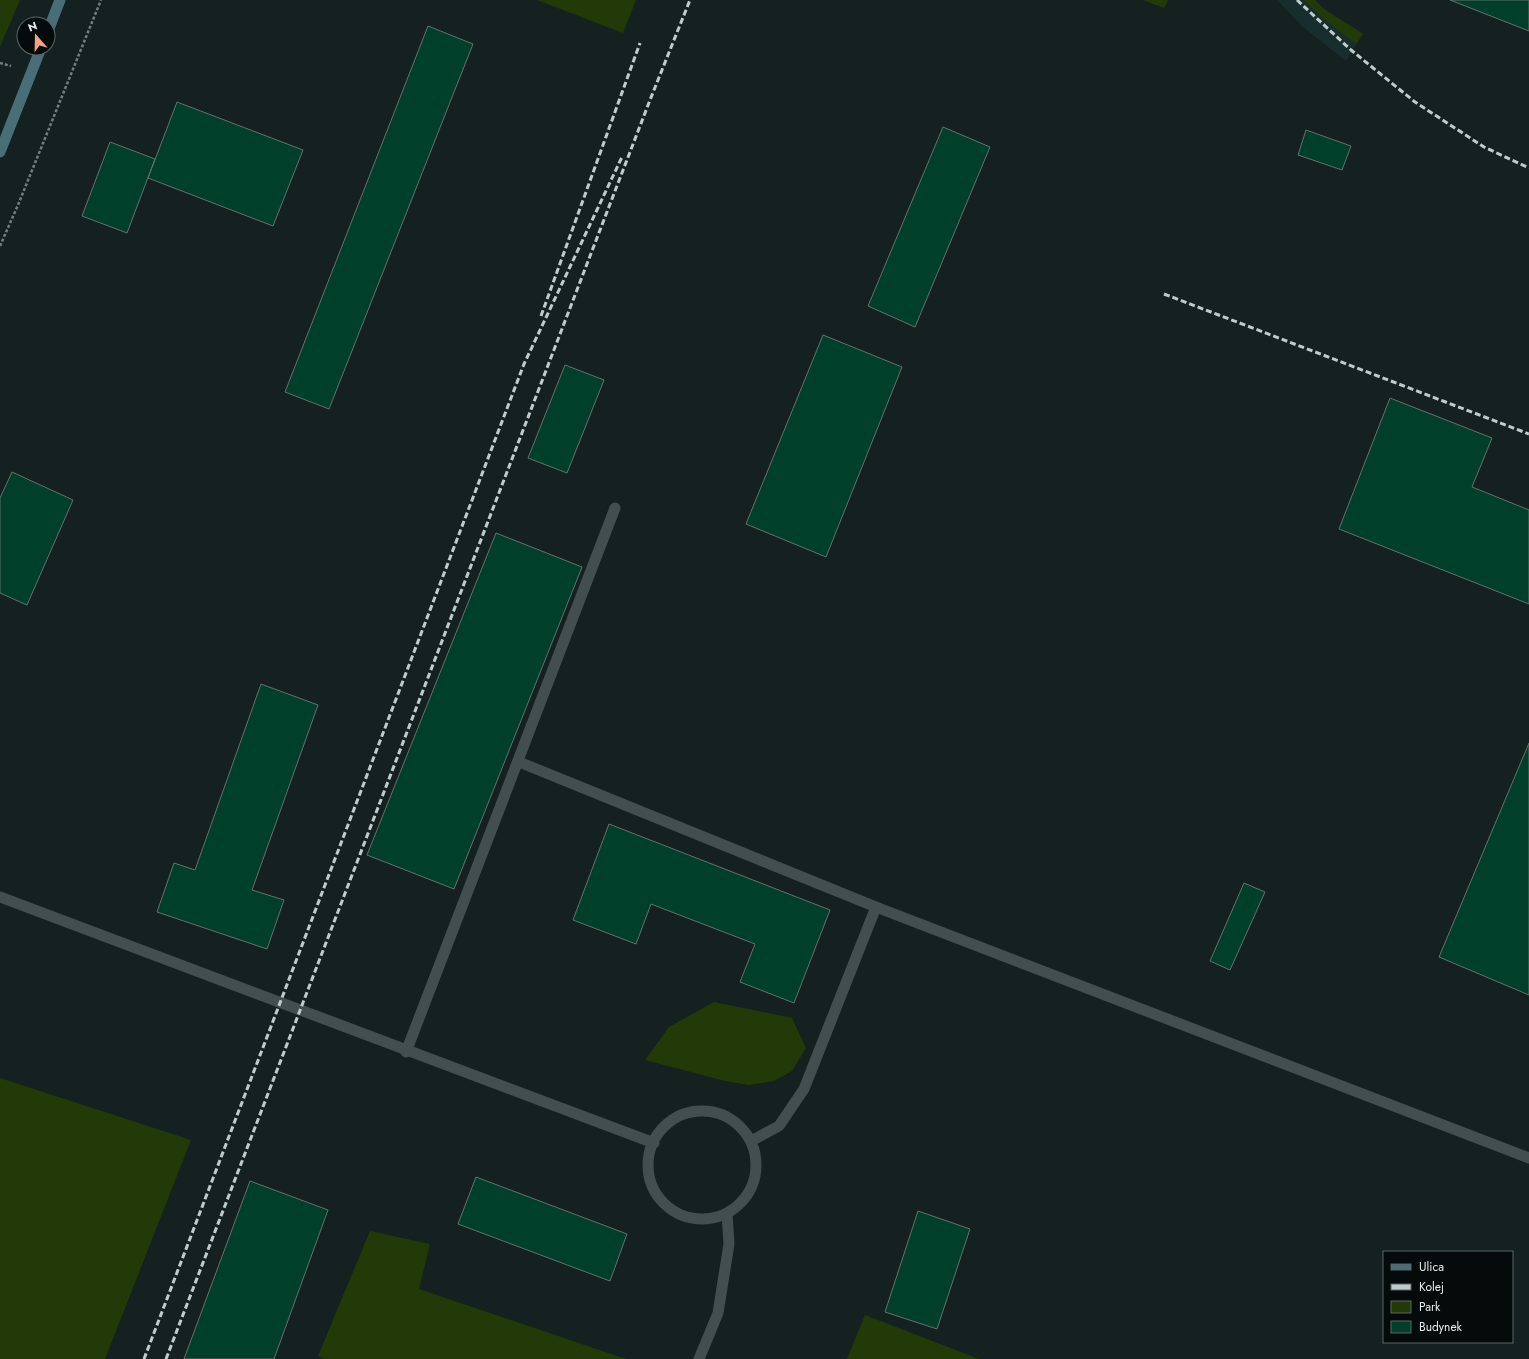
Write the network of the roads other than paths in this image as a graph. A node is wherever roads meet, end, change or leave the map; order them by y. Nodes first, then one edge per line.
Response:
1 (60, 0) edge
2 (54, 16) edge
3 (38, 56) edge
4 (0, 152) edge
5 (615, 508) dead end
6 (519, 762) junction
7 (0, 897) edge
8 (876, 907) junction
9 (406, 1052) junction
10 (750, 1141) junction
11 (654, 1143) junction
12 (1529, 1158) edge
13 (727, 1214) junction
14 (699, 1359) edge

1 - 2 main road
3 - 4 main road
5 - 6 lane
6 - 8 lane
6 - 9 lane
7 - 9 lane
8 - 10 lane
8 - 12 lane
9 - 11 lane
10 - 11 lane
10 - 13 lane
11 - 13 lane
13 - 14 lane

